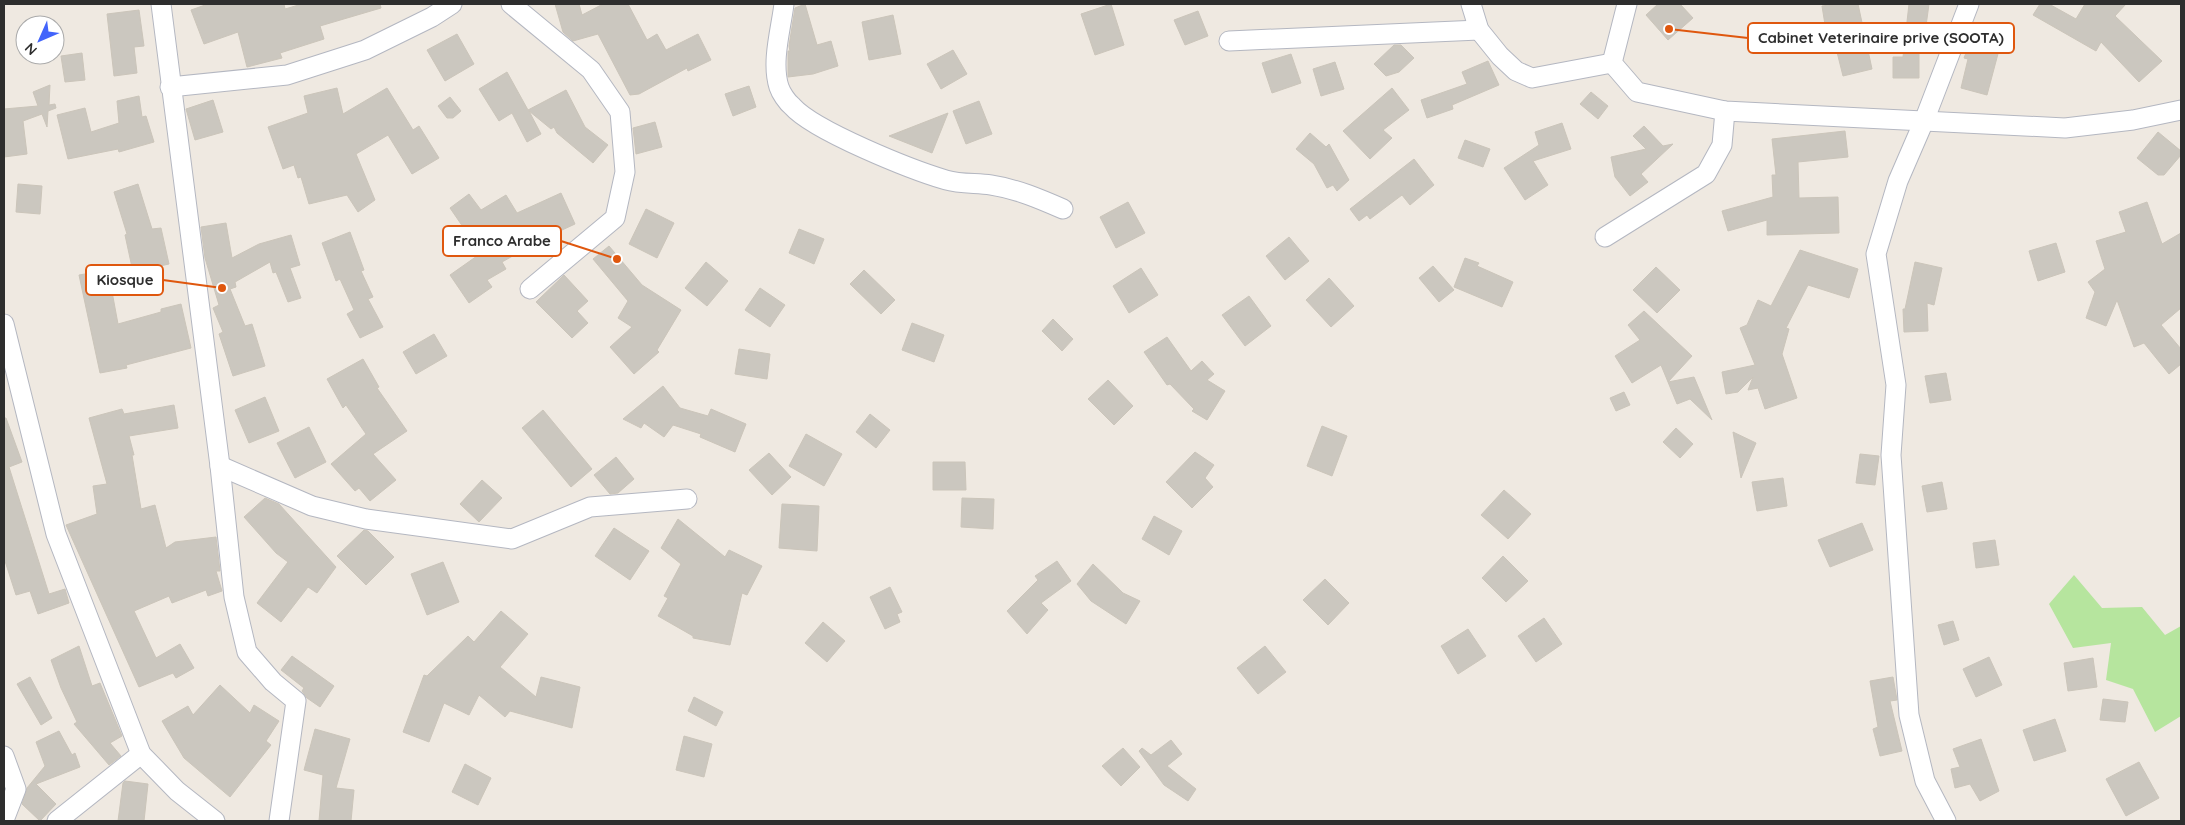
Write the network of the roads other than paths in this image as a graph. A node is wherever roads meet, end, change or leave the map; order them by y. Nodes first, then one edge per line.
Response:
1 (161, 4) edge
2 (452, 4) edge
3 (511, 4) edge
4 (784, 4) edge
5 (1471, 4) edge
6 (1627, 4) edge
7 (1969, 4) edge
8 (1479, 30) junction
9 (1229, 41) dead end
10 (1612, 63) junction
11 (170, 87) junction
12 (2181, 110) edge
13 (1725, 111) junction
14 (1924, 121) junction
15 (1063, 209) dead end
16 (1605, 237) dead end
17 (530, 289) dead end
18 (4, 324) edge
19 (220, 466) junction
20 (687, 499) dead end
21 (141, 754) junction
22 (4, 756) edge
23 (4, 820) edge
24 (57, 821) edge
25 (215, 821) edge
26 (279, 821) edge
27 (1946, 821) edge

1 - 11 street
2 - 11 street
3 - 17 street
4 - 15 street
5 - 8 street
6 - 10 street
7 - 14 street
8 - 9 street
8 - 10 street
10 - 13 street
11 - 19 street
12 - 14 street
13 - 14 street
13 - 16 street
14 - 27 street
18 - 21 street
19 - 20 street
19 - 26 street
21 - 24 street
21 - 25 street
22 - 23 street

